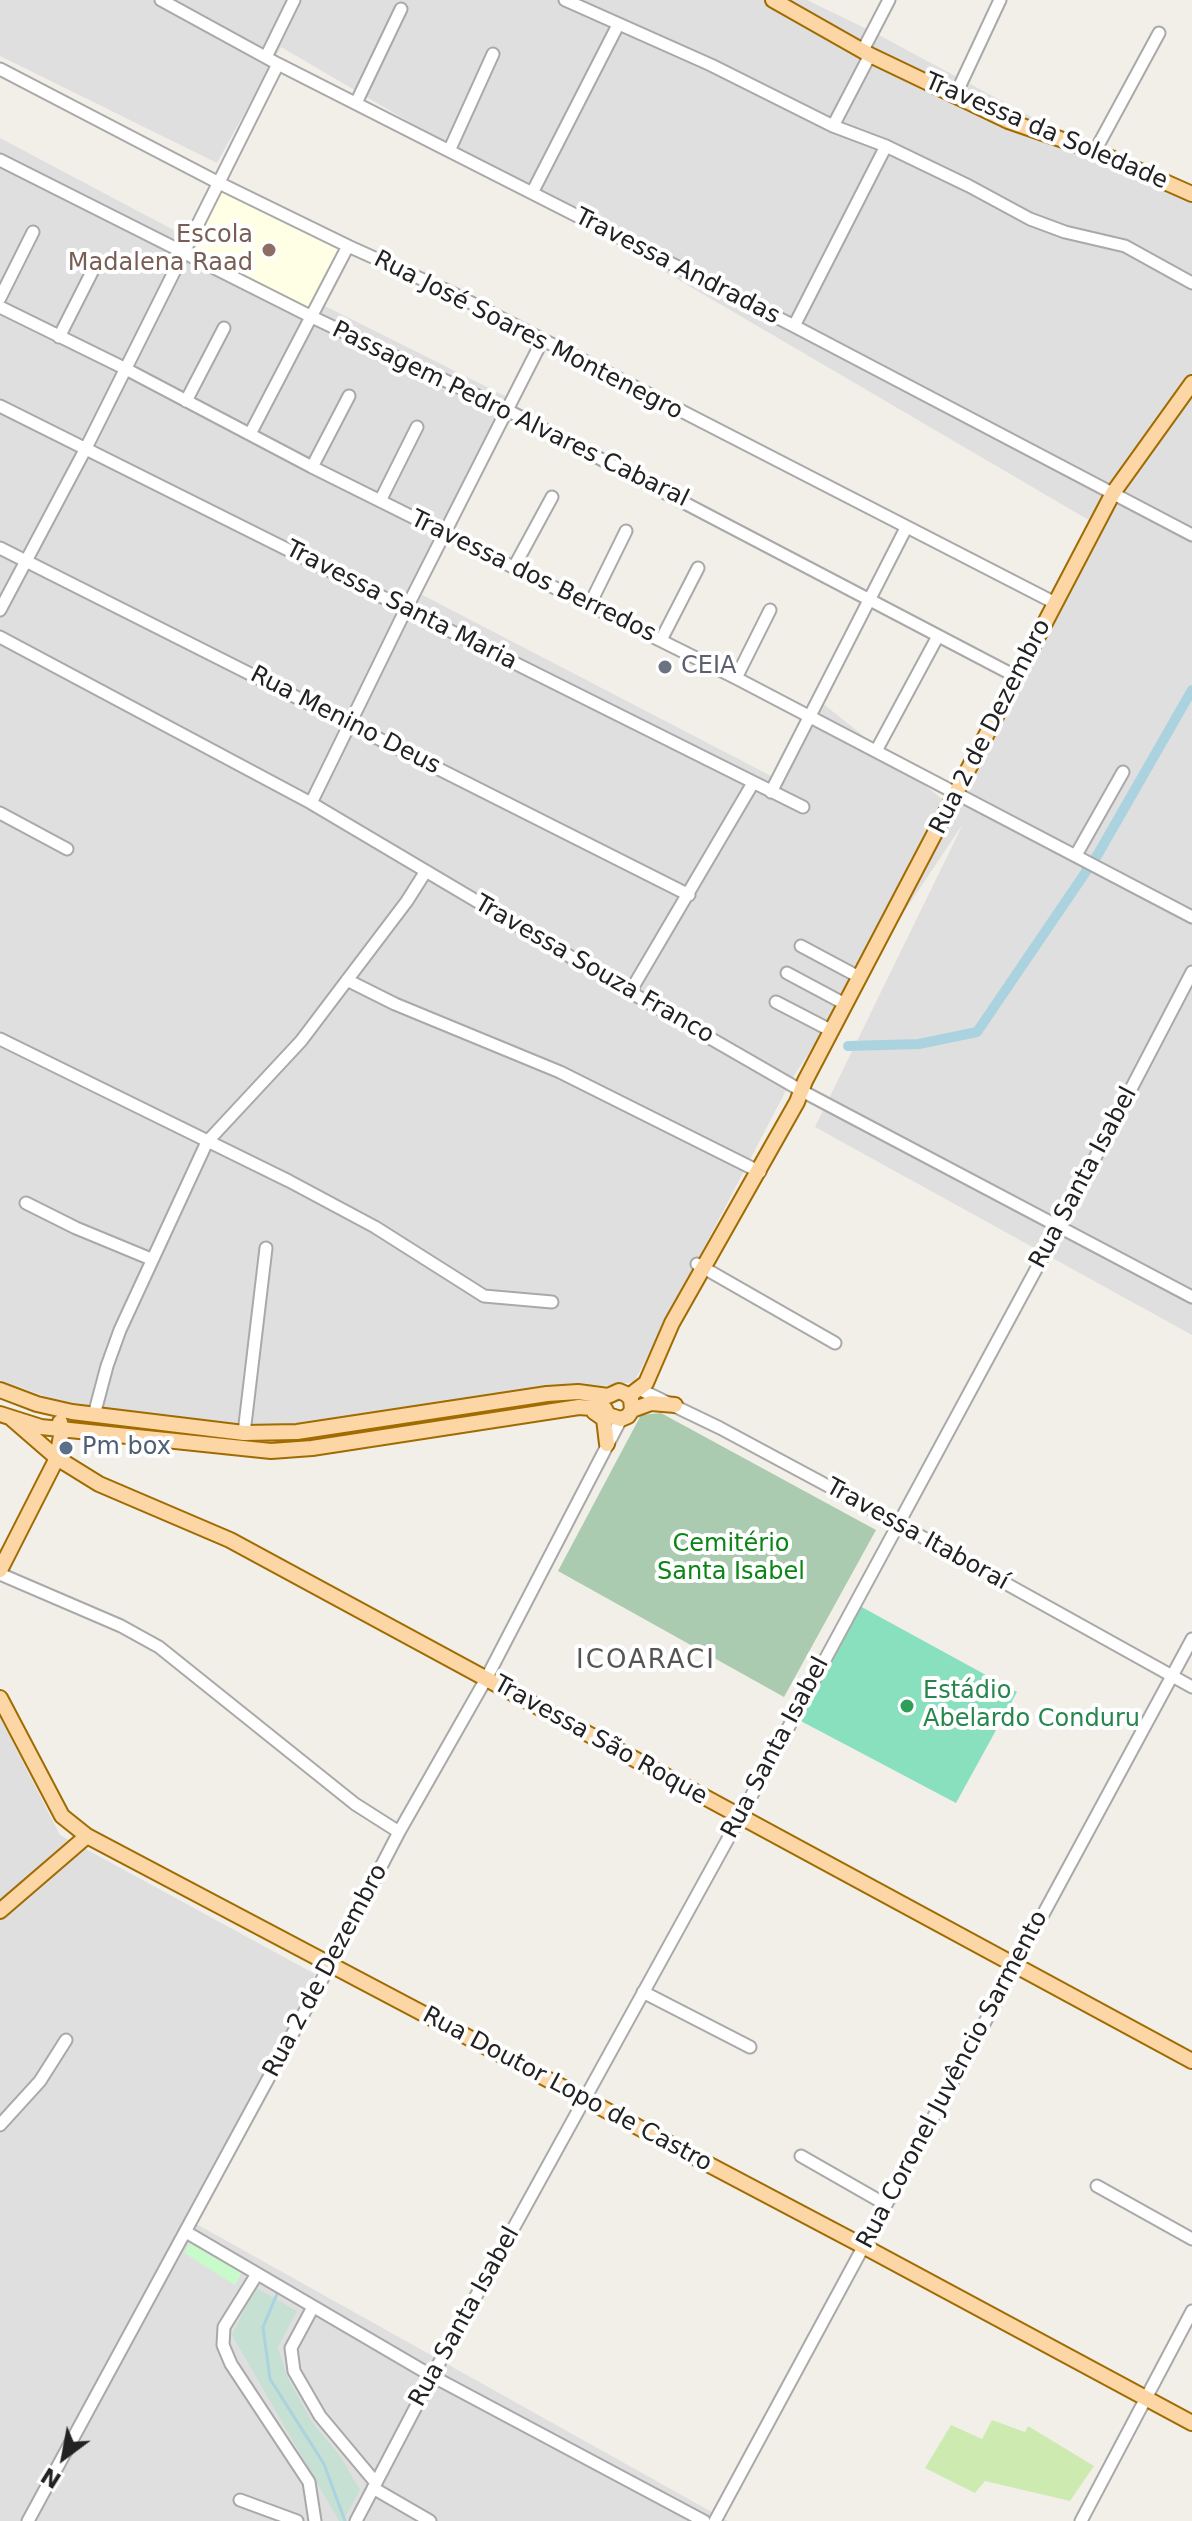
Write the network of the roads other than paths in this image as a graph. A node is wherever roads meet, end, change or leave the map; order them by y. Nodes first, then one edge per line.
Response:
1 (161, 0) edge
2 (294, 0) edge
3 (565, 0) edge
4 (773, 0) edge
5 (889, 0) edge
6 (1000, 0) edge
7 (401, 9) dead end
8 (618, 25) junction
9 (1159, 33) dead end
10 (867, 53) junction
11 (493, 54) dead end
12 (266, 57) junction
13 (278, 64) junction
14 (0, 69) edge
15 (955, 96) junction
16 (356, 103) junction
17 (833, 126) junction
18 (886, 146) junction
19 (449, 151) junction
20 (1095, 151) junction
21 (0, 160) edge
22 (219, 183) junction
23 (532, 193) junction
24 (1192, 194) edge
25 (33, 232) dead end
26 (348, 246) junction
27 (186, 252) junction
28 (97, 262) dead end
29 (1192, 283) edge
30 (0, 298) edge
31 (0, 307) edge
32 (312, 317) junction
33 (794, 326) junction
34 (224, 328) dead end
35 (59, 337) junction
36 (542, 341) junction
37 (124, 368) junction
38 (1192, 383) edge
39 (349, 396) dead end
40 (186, 401) junction
41 (0, 406) edge
42 (507, 410) junction
43 (417, 427) dead end
44 (250, 434) junction
45 (86, 448) junction
46 (312, 467) junction
47 (1113, 493) junction
48 (552, 497) dead end
49 (380, 501) junction
50 (906, 528) junction
51 (626, 531) dead end
52 (445, 533) junction
53 (1192, 535) edge
54 (0, 548) edge
55 (27, 561) junction
56 (514, 567) junction
57 (698, 568) dead end
58 (871, 599) junction
59 (1055, 603) junction
60 (590, 604) junction
61 (406, 609) junction
62 (0, 610) edge
63 (770, 610) dead end
64 (938, 636) junction
65 (0, 637) edge
66 (661, 640) junction
67 (1017, 677) junction
68 (736, 678) junction
69 (809, 716) junction
70 (350, 724) junction
71 (876, 751) junction
72 (1123, 772) dead end
73 (753, 783) junction
74 (771, 792) junction
75 (958, 793) junction
76 (311, 803) junction
77 (803, 807) dead end
78 (0, 813) edge
79 (67, 849) dead end
80 (1076, 855) junction
81 (426, 871) junction
82 (689, 895) junction
83 (1192, 917) edge
84 (801, 946) dead end
85 (1192, 972) edge
86 (787, 973) dead end
87 (859, 977) junction
88 (347, 980) junction
89 (630, 992) junction
90 (776, 1002) dead end
91 (845, 1004) junction
92 (832, 1031) junction
93 (0, 1039) edge
94 (802, 1086) junction
95 (207, 1142) junction
96 (756, 1170) junction
97 (26, 1203) dead end
98 (1060, 1225) junction
99 (266, 1248) dead end
100 (151, 1259) junction
101 (700, 1266) junction
102 (1192, 1297) edge
103 (552, 1302) dead end
104 (835, 1343) dead end
105 (0, 1390) edge
106 (606, 1402) junction
107 (630, 1404) junction
108 (675, 1405) junction
109 (579, 1407) junction
110 (51, 1408) junction
111 (94, 1415) junction
112 (6, 1417) edge
113 (62, 1430) junction
114 (244, 1433) junction
115 (607, 1444) junction
116 (57, 1458) junction
117 (897, 1523) junction
118 (0, 1572) edge
119 (1192, 1639) edge
120 (1173, 1675) junction
121 (486, 1679) junction
122 (1192, 1687) edge
123 (0, 1698) edge
124 (740, 1817) junction
125 (399, 1832) junction
126 (87, 1836) junction
127 (0, 1911) edge
128 (331, 1963) junction
129 (1016, 1966) junction
130 (643, 1992) junction
131 (66, 2040) dead end
132 (750, 2047) dead end
133 (1192, 2061) edge
134 (584, 2100) junction
135 (0, 2125) edge
136 (801, 2156) dead end
137 (1097, 2186) dead end
138 (885, 2204) junction
139 (186, 2232) junction
140 (1192, 2239) edge
141 (863, 2246) junction
142 (257, 2274) junction
143 (313, 2307) junction
144 (1192, 2311) edge
145 (432, 2376) junction
146 (1146, 2398) junction
147 (1192, 2423) edge
148 (375, 2485) junction
149 (240, 2500) dead end
150 (28, 2521) edge
151 (297, 2521) edge
152 (315, 2521) edge
153 (356, 2521) edge
154 (430, 2521) edge
155 (704, 2521) edge
156 (715, 2521) edge
157 (1081, 2521) edge

1 - 12 street, Travessa Andradas
2 - 12 street
3 - 8 street
4 - 10 main road, Travessa da Soledade
5 - 10 street
6 - 15 street
7 - 16 street
8 - 17 street
8 - 23 street
9 - 20 street
10 - 15 main road, Travessa da Soledade
10 - 17 street
11 - 19 street
12 - 13 street, Travessa Andradas
13 - 16 street, Travessa Andradas
13 - 22 street
14 - 22 street, Rua José Soares Montenegro
15 - 20 main road, Travessa da Soledade
16 - 19 street, Travessa Andradas
17 - 18 street
18 - 29 street
18 - 33 street
19 - 23 street, Travessa Andradas
20 - 24 main road, Travessa da Soledade
21 - 27 street, Passagem Pedro Alvares Cabaral
22 - 26 street, Rua José Soares Montenegro
22 - 27 street
23 - 33 street, Travessa Andradas
25 - 30 street
26 - 32 street
26 - 36 street, Rua José Soares Montenegro
27 - 32 street, Passagem Pedro Alvares Cabaral
27 - 37 street
28 - 35 street
31 - 35 street, Travessa dos Berredos
32 - 42 street, Passagem Pedro Alvares Cabaral
32 - 44 street
33 - 47 street, Travessa Andradas
34 - 40 street
35 - 37 street, Travessa dos Berredos
36 - 42 street
36 - 50 street, Rua José Soares Montenegro
37 - 40 street, Travessa dos Berredos
37 - 45 street
38 - 47 main road, Rua 2 de Dezembro
39 - 46 street
40 - 44 street, Travessa dos Berredos
41 - 45 street, Travessa Santa Maria
42 - 52 street
42 - 58 street, Passagem Pedro Alvares Cabaral
43 - 49 street
44 - 46 street, Travessa dos Berredos
45 - 55 street
45 - 61 street, Travessa Santa Maria
46 - 49 street, Travessa dos Berredos
47 - 53 street, Travessa Andradas
47 - 59 main road, Rua 2 de Dezembro
48 - 56 street
49 - 52 street, Travessa dos Berredos
50 - 58 street
50 - 59 street, Rua José Soares Montenegro
51 - 60 street
52 - 56 street, Travessa dos Berredos
52 - 61 street
54 - 55 street, Rua Menino Deus
55 - 62 street
55 - 70 street, Rua Menino Deus
56 - 60 street, Travessa dos Berredos
57 - 66 street
58 - 64 street, Passagem Pedro Alvares Cabaral
58 - 69 street
59 - 67 main road, Rua 2 de Dezembro
60 - 66 street, Travessa dos Berredos
61 - 70 street
61 - 73 street, Travessa Santa Maria
63 - 68 street
64 - 67 street, Passagem Pedro Alvares Cabaral
64 - 71 street
65 - 76 street, Travessa Souza Franco
66 - 68 street, Travessa dos Berredos
67 - 75 main road, Rua 2 de Dezembro
68 - 69 street, Travessa dos Berredos
69 - 71 street, Travessa dos Berredos
69 - 74 street
70 - 76 street
70 - 82 street, Rua Menino Deus
71 - 75 street, Travessa dos Berredos
72 - 80 street
73 - 74 street, Travessa Santa Maria
73 - 82 street
74 - 77 street, Travessa Santa Maria
75 - 80 street, Travessa dos Berredos
75 - 87 main road, Rua 2 de Dezembro
76 - 81 street, Travessa Souza Franco
78 - 79 street
80 - 83 street, Travessa dos Berredos
81 - 88 street
81 - 89 street, Travessa Souza Franco
82 - 89 street
84 - 87 street
85 - 98 street, Rua Santa Isabel
86 - 91 street
87 - 91 main road, Rua 2 de Dezembro
88 - 95 street
88 - 96 street
89 - 94 street, Travessa Souza Franco
90 - 92 street
91 - 92 main road, Rua 2 de Dezembro
92 - 94 main road, Rua 2 de Dezembro
93 - 95 street
94 - 96 main road, Rua 2 de Dezembro
94 - 98 street, Travessa Souza Franco
95 - 100 street
95 - 103 street
96 - 101 main road, Rua 2 de Dezembro
97 - 100 street
98 - 102 street, Travessa Souza Franco
98 - 117 street, Rua Santa Isabel
99 - 114 street
100 - 111 street
101 - 104 street
101 - 107 main road, Rua 2 de Dezembro
105 - 110 main road
106 - 107 main road
106 - 107 main road
106 - 109 main road
106 - 114 main road
107 - 108 street, Travessa Itaboraí
107 - 108 main road
107 - 115 street, Rua 2 de Dezembro
108 - 117 street, Travessa Itaboraí
109 - 113 main road
109 - 115 main road
110 - 111 main road
110 - 113 main road
111 - 114 main road
112 - 113 main road
112 - 116 main road, Travessa São Roque
113 - 116 main road
115 - 121 street, Rua 2 de Dezembro
116 - 118 main road
116 - 121 main road, Travessa São Roque
117 - 120 street, Travessa Itaboraí
117 - 124 street, Rua Santa Isabel
118 - 125 street
119 - 120 street, Rua Coronel Juvêncio Sarmento
120 - 122 street, Travessa Itaboraí
120 - 129 street, Rua Coronel Juvêncio Sarmento
121 - 124 main road, Travessa São Roque
121 - 125 street, Rua 2 de Dezembro
123 - 126 main road, Rua Doutor Lopo de Castro
124 - 129 main road, Travessa São Roque
124 - 130 street, Rua Santa Isabel
125 - 128 street, Rua 2 de Dezembro
126 - 127 main road
126 - 128 main road, Rua Doutor Lopo de Castro
128 - 134 main road, Rua Doutor Lopo de Castro
128 - 139 street, Rua 2 de Dezembro
129 - 133 main road, Travessa São Roque
129 - 138 street, Rua Coronel Juvêncio Sarmento
130 - 132 street
130 - 134 street, Rua Santa Isabel
131 - 135 street
134 - 141 main road, Rua Doutor Lopo de Castro
134 - 145 street, Rua Santa Isabel
136 - 138 street
137 - 140 street
138 - 141 street, Rua Coronel Juvêncio Sarmento
139 - 142 street
139 - 150 street, Rua 2 de Dezembro
141 - 146 main road, Rua Doutor Lopo de Castro
141 - 156 street, Rua Coronel Juvêncio Sarmento
142 - 143 street
142 - 152 street
143 - 145 street
143 - 148 street
144 - 146 street
145 - 148 street, Rua Santa Isabel
145 - 155 street
146 - 147 main road, Rua Doutor Lopo de Castro
146 - 157 street
148 - 153 street, Rua Santa Isabel
148 - 154 street
149 - 151 street

